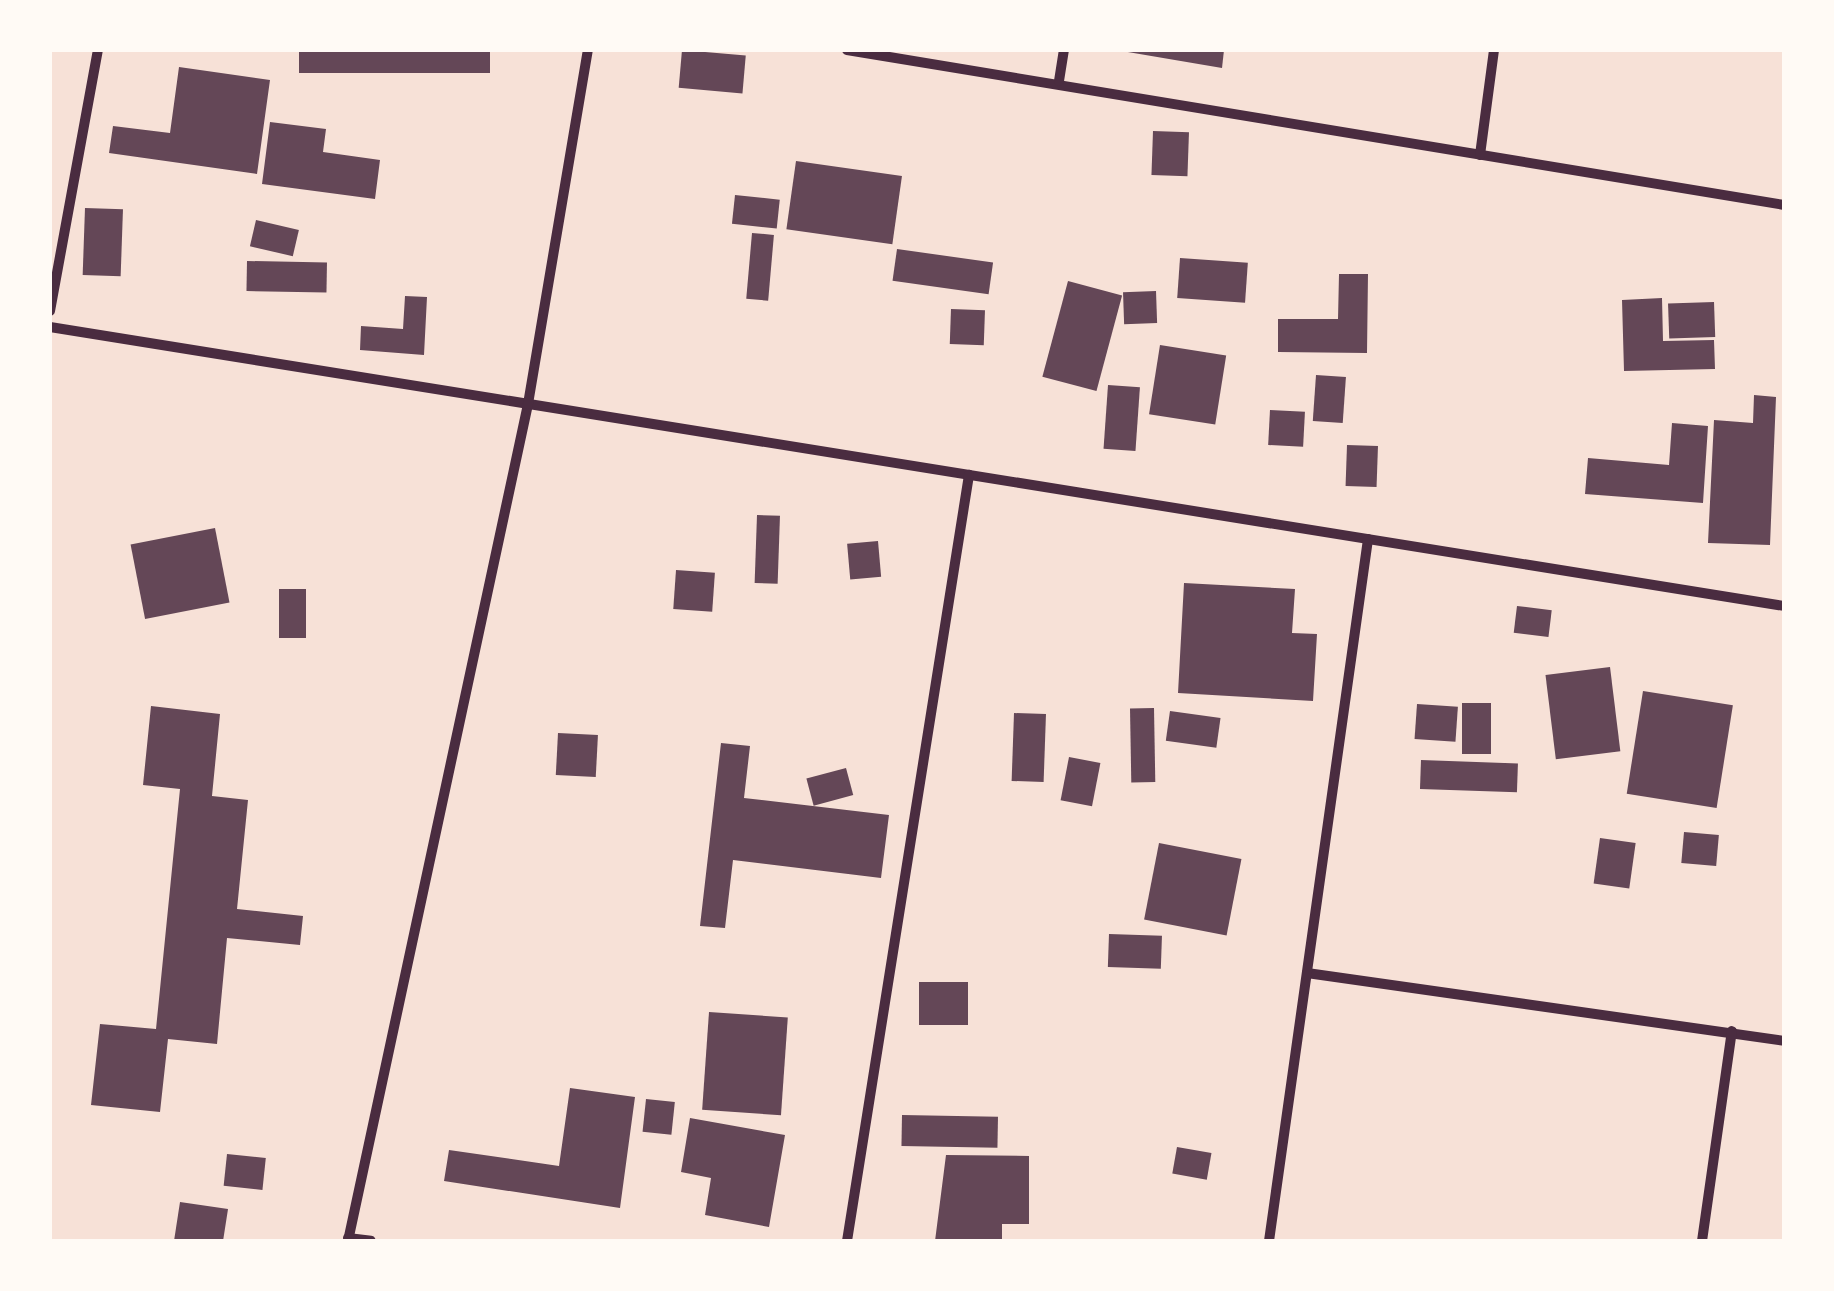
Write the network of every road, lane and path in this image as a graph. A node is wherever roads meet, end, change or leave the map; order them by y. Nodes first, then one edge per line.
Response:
1 (98, 50) edge
2 (588, 50) edge
3 (847, 50) edge
4 (1064, 50) edge
5 (1494, 50) edge
6 (1059, 81) junction
7 (1480, 156) junction
8 (1784, 205) edge
9 (50, 311) edge
10 (50, 327) edge
11 (528, 404) junction
12 (969, 475) junction
13 (1368, 539) junction
14 (1784, 606) edge
15 (1307, 973) junction
16 (1732, 1032) junction
17 (1784, 1041) edge
18 (348, 1239) edge
19 (371, 1241) edge
20 (847, 1241) edge
21 (1269, 1241) edge
22 (1702, 1241) edge

1 - 9 street
2 - 11 street
3 - 6 street
4 - 6 street
5 - 7 street
6 - 7 street
7 - 8 street
10 - 11 street
11 - 12 street
11 - 18 street
12 - 13 street
12 - 20 street
13 - 14 street
13 - 15 street
15 - 16 street
15 - 21 street
16 - 17 street
16 - 22 street
18 - 19 street

